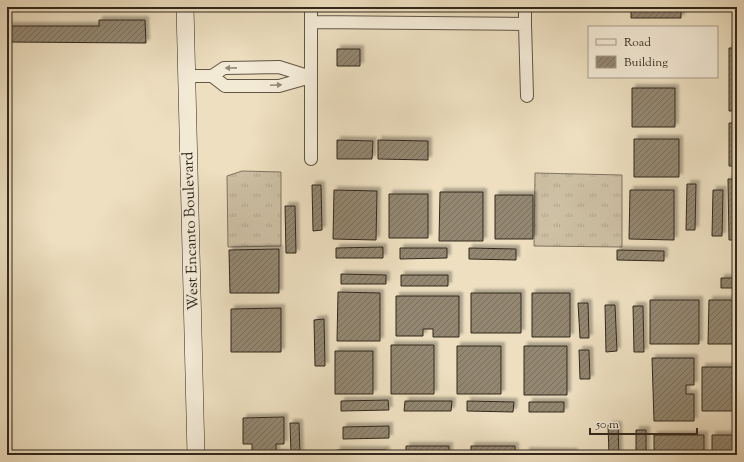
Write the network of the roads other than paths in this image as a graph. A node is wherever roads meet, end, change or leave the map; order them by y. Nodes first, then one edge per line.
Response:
1 (184, 7) edge
2 (311, 7) edge
3 (525, 7) edge
4 (311, 22) junction
5 (525, 24) junction
6 (251, 68) junction
7 (186, 76) junction
8 (212, 76) junction
9 (311, 77) junction
10 (251, 86) junction
11 (526, 96) dead end
12 (310, 159) dead end
13 (196, 455) edge

1 - 7 street, West Encanto Boulevard
2 - 4 street
3 - 5 street
4 - 5 street
4 - 9 street
5 - 11 street
6 -> 8 street
6 - 9 street
6 - 10 street
7 - 8 street
7 - 13 street, West Encanto Boulevard
8 - 10 street
10 -> 9 street
9 - 12 street

